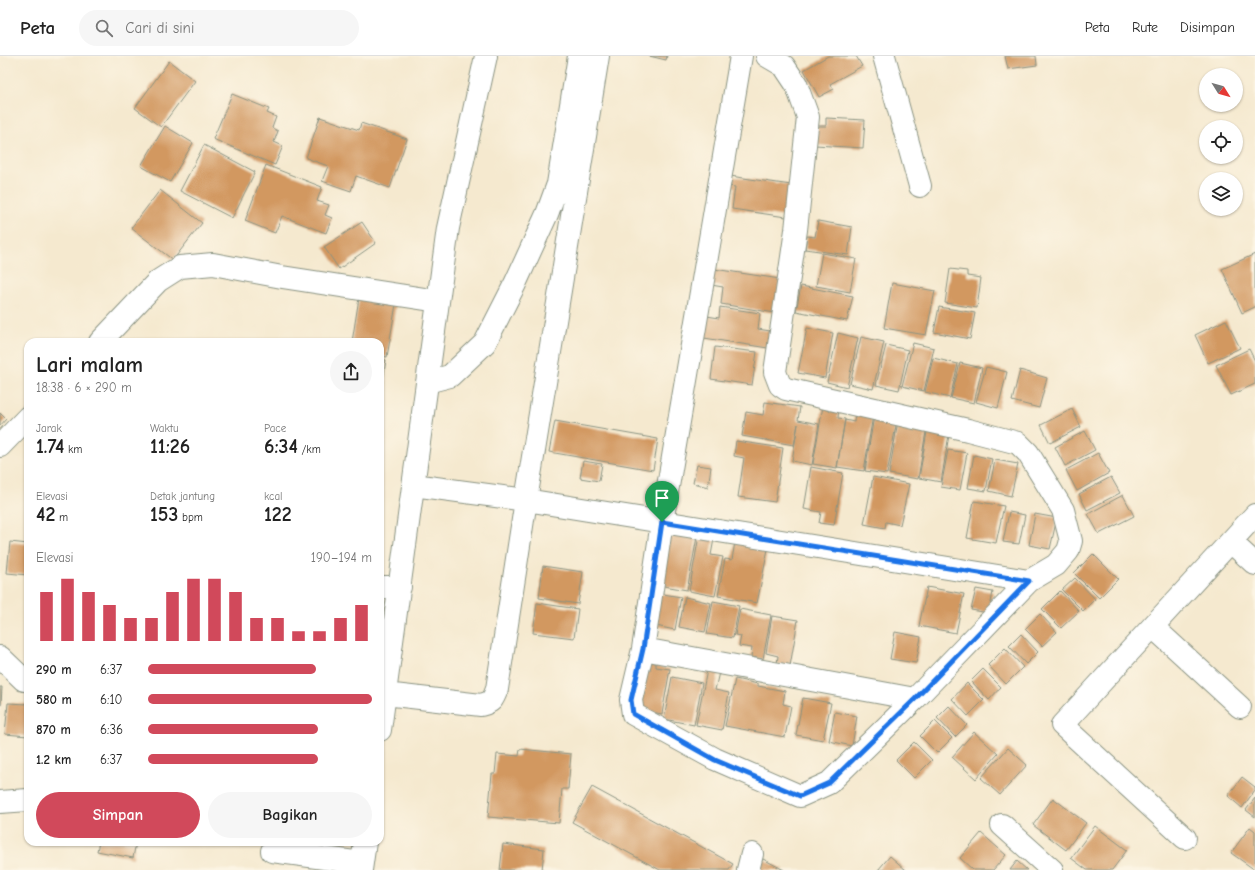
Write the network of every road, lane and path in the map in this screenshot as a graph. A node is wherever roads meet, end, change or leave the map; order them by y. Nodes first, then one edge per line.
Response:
1 (486, 56) edge
2 (579, 56) edge
3 (598, 56) edge
4 (741, 56) edge
5 (767, 56) edge
6 (884, 56) edge
7 (920, 186) dead end
8 (438, 301) junction
9 (104, 338) edge
10 (427, 382) junction
11 (24, 421) edge
12 (0, 446) edge
13 (413, 485) junction
14 (526, 500) junction
15 (1255, 515) edge
16 (662, 522) junction
17 (1231, 542) junction
18 (1255, 564) edge
19 (1029, 581) junction
20 (390, 587) edge
21 (1153, 627) junction
22 (643, 649) junction
23 (0, 657) edge
24 (24, 680) dead end
25 (385, 694) junction
26 (915, 699) junction
27 (384, 701) edge
28 (1240, 707) dead end
29 (24, 800) edge
30 (0, 802) edge
31 (1002, 825) dead end
32 (1185, 838) dead end
33 (272, 851) dead end
34 (363, 858) edge
35 (1052, 870) edge

1 - 8 street
2 - 10 street
3 - 14 street
4 - 16 street
5 - 19 street
6 - 7 street
8 - 9 street
8 - 10 street
10 - 13 street
11 - 12 street
13 - 14 street
13 - 20 street
14 - 16 street
14 - 25 street
15 - 17 street
16 - 19 street
16 - 22 street
17 - 18 street
17 - 21 street
19 - 26 street
20 - 25 street
21 - 28 street
21 - 32 street
22 - 26 street
22 - 26 street
23 - 24 street
25 - 27 street
29 - 30 street
31 - 35 street
33 - 34 street

